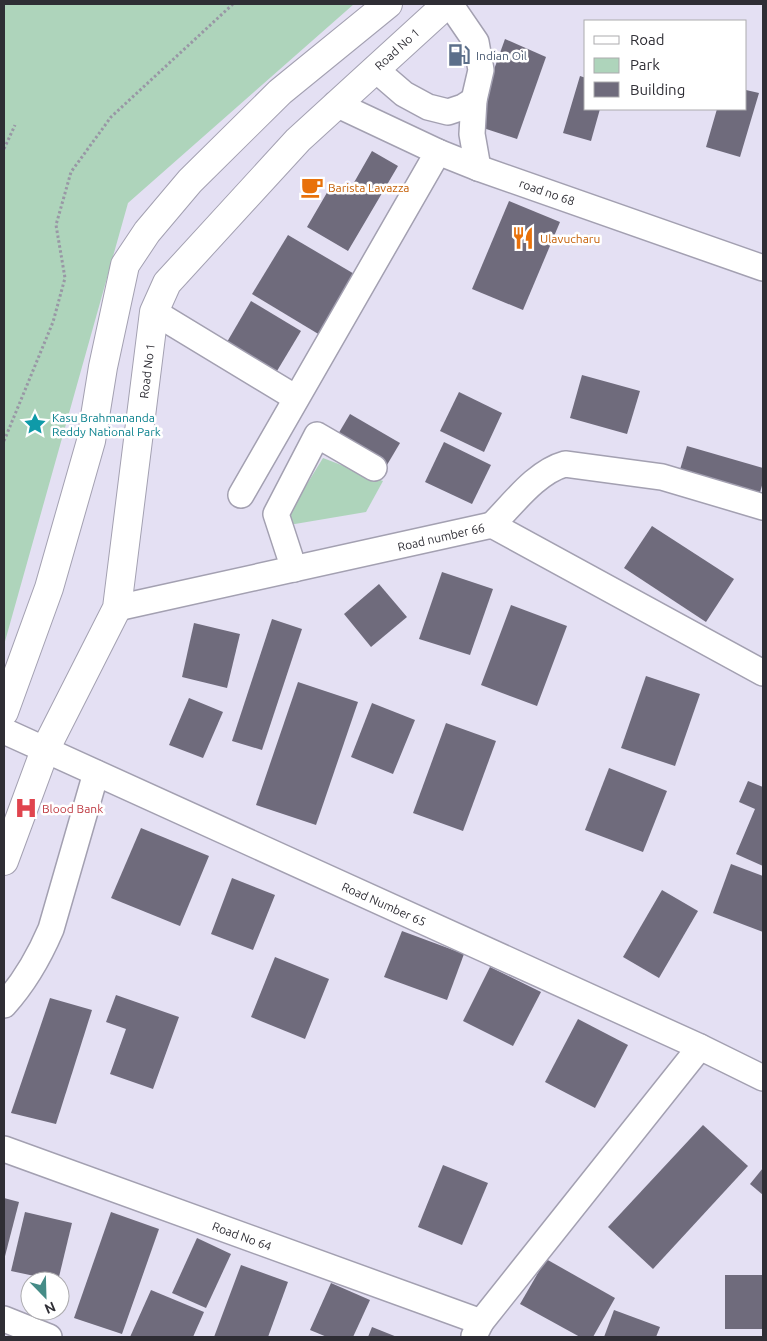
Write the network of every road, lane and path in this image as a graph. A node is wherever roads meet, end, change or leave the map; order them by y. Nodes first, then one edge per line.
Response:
1 (233, 4) edge
2 (388, 4) edge
3 (448, 4) edge
4 (375, 68) junction
5 (474, 100) junction
6 (336, 104) junction
7 (15, 125) dead end
8 (4, 149) edge
9 (438, 152) junction
10 (478, 168) junction
11 (763, 268) edge
12 (154, 312) junction
13 (296, 398) junction
14 (4, 441) edge
15 (374, 468) dead end
16 (241, 495) dead end
17 (763, 506) edge
18 (492, 525) junction
19 (294, 569) junction
20 (117, 608) junction
21 (763, 673) edge
22 (4, 712) edge
23 (4, 731) edge
24 (45, 750) junction
25 (96, 773) junction
26 (4, 861) edge
27 (4, 1005) edge
28 (700, 1047) junction
29 (763, 1078) edge
30 (4, 1149) edge
31 (4, 1319) edge
32 (477, 1330) edge
33 (49, 1337) edge

1 - 14 path
2 - 22 main road
3 - 4 main road, Road No 1
3 - 5 street
4 - 5 street
4 - 6 main road, Road No 1
5 - 10 street
6 - 9 street, road no 68
6 - 12 main road, Road No 1
7 - 8 path
9 - 10 street, road no 68
9 - 13 street
10 - 11 street, road no 68
12 - 13 street
12 - 20 main road, Road No 1
13 - 16 street
15 - 19 street
17 - 18 street
18 - 19 street, Road number 66
18 - 21 street, Road number 66
19 - 20 street, Road number 66
20 - 24 main road, Road No 1
23 - 24 street, Road Number 65
24 - 25 street, Road Number 65
24 - 26 main road, Road No 1
25 - 27 street
25 - 28 street, Road Number 65
28 - 29 street, Road Number 65
28 - 32 street
30 - 32 street, Road No 64
31 - 33 street

